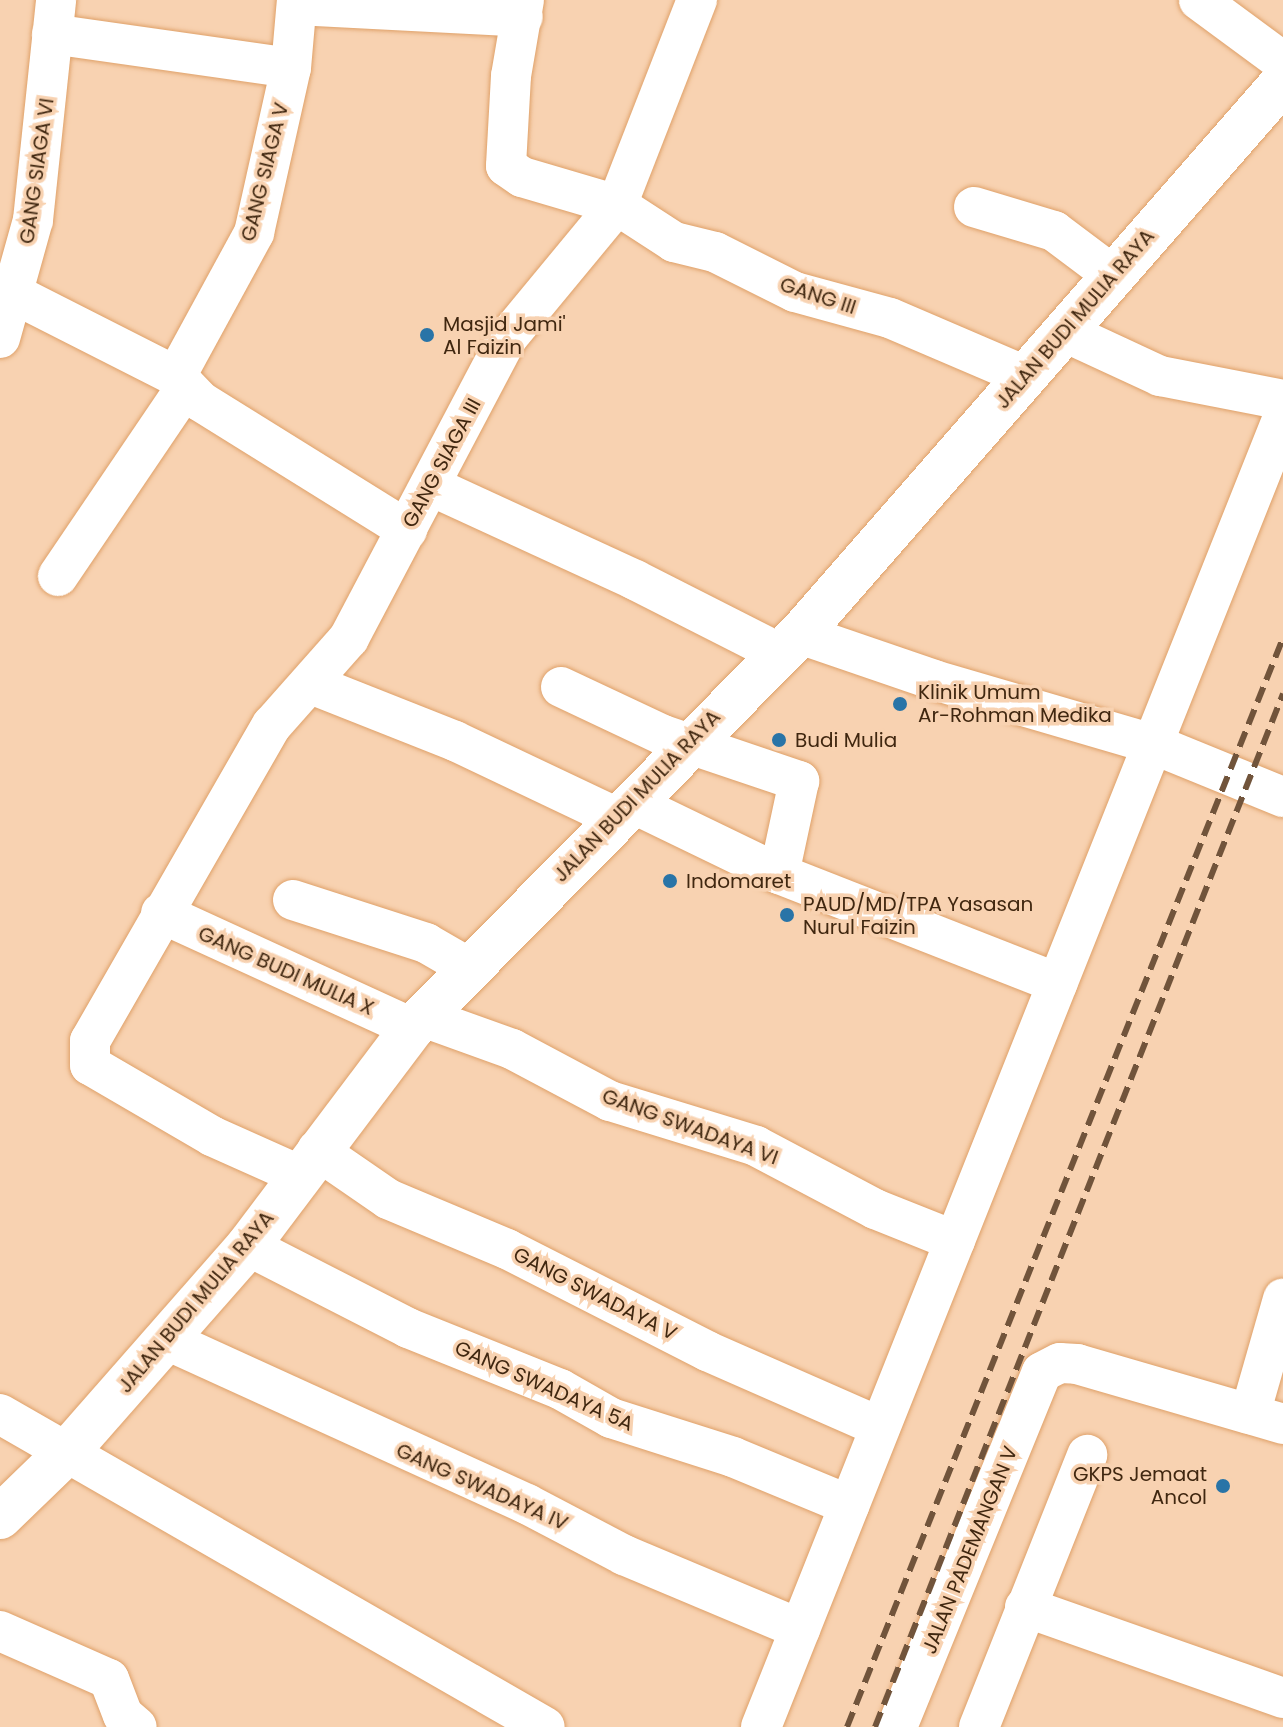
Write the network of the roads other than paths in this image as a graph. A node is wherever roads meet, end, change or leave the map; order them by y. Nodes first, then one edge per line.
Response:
1 (697, 0) edge
2 (1199, 0) edge
3 (297, 3) edge
4 (523, 8) edge
5 (54, 17) edge
6 (1283, 62) edge
7 (291, 68) junction
8 (1283, 82) edge
9 (617, 205) junction
10 (974, 207) dead end
11 (1114, 276) junction
12 (16, 295) junction
13 (1065, 332) junction
14 (0, 338) edge
15 (1025, 376) junction
16 (181, 381) junction
17 (1283, 400) edge
18 (1283, 417) edge
19 (431, 486) junction
20 (407, 530) junction
21 (58, 576) dead end
22 (790, 644) junction
23 (311, 684) junction
24 (561, 687) dead end
25 (687, 743) junction
26 (1153, 744) junction
27 (1283, 797) edge
28 (624, 810) junction
29 (779, 874) junction
30 (293, 900) dead end
31 (161, 913) junction
32 (471, 969) junction
33 (1057, 983) junction
34 (418, 1022) junction
35 (308, 1163) junction
36 (955, 1241) junction
37 (248, 1246) junction
38 (1283, 1299) edge
39 (167, 1340) junction
40 (0, 1414) edge
41 (1266, 1419) edge
42 (880, 1427) junction
43 (68, 1451) junction
44 (1087, 1455) dead end
45 (849, 1505) junction
46 (0, 1517) edge
47 (1025, 1607) junction
48 (800, 1629) junction
49 (0, 1631) edge
50 (1283, 1698) edge
51 (137, 1727) edge
52 (545, 1727) edge
53 (761, 1727) edge
54 (897, 1727) edge
55 (979, 1727) edge

1 - 9 street, GANG SIAGA III
2 - 6 street
3 - 4 street
3 - 7 street, GANG SIAGA V
4 - 9 street, GANG III
5 - 7 street
5 - 12 street, GANG SIAGA VI
7 - 16 street, GANG SIAGA V
8 - 11 street, JALAN BUDI MULIA RAYA
9 - 15 street, GANG III
9 - 19 street, GANG SIAGA III
10 - 11 street
11 - 13 street, JALAN BUDI MULIA RAYA
12 - 14 street, GANG SIAGA VI
12 - 16 street
13 - 15 street, JALAN BUDI MULIA RAYA
13 - 17 street
15 - 22 street, JALAN BUDI MULIA RAYA
16 - 20 street
16 - 21 street, GANG SIAGA V
18 - 26 street
19 - 20 street, GANG SIAGA III
19 - 22 street
20 - 23 street, GANG SIAGA III
22 - 25 street, JALAN BUDI MULIA RAYA
22 - 26 street
23 - 28 street
23 - 31 street, GANG SIAGA III
24 - 25 street
25 - 28 street, JALAN BUDI MULIA RAYA
25 - 29 street
26 - 27 street
26 - 33 street
28 - 29 street
28 - 32 street, JALAN BUDI MULIA RAYA
29 - 33 street
30 - 32 street
31 - 34 street, GANG BUDI MULIA X
31 - 35 street, GANG SWADAYA V
32 - 34 street, JALAN BUDI MULIA RAYA
33 - 36 street
34 - 35 street, JALAN BUDI MULIA RAYA
34 - 36 street, GANG SWADAYA VI
35 - 37 street, JALAN BUDI MULIA RAYA
35 - 42 street, GANG SWADAYA V
36 - 42 street
37 - 39 street, JALAN BUDI MULIA RAYA
37 - 45 street, GANG SWADAYA 5A
38 - 41 street
39 - 43 street, JALAN BUDI MULIA RAYA
39 - 48 street, GANG SWADAYA IV
40 - 43 street
41 - 54 street, JALAN PADEMANGAN V
42 - 45 street
43 - 46 street, JALAN BUDI MULIA RAYA
43 - 52 street
44 - 47 street
45 - 48 street
47 - 50 street
47 - 55 street
48 - 53 street
49 - 51 street

